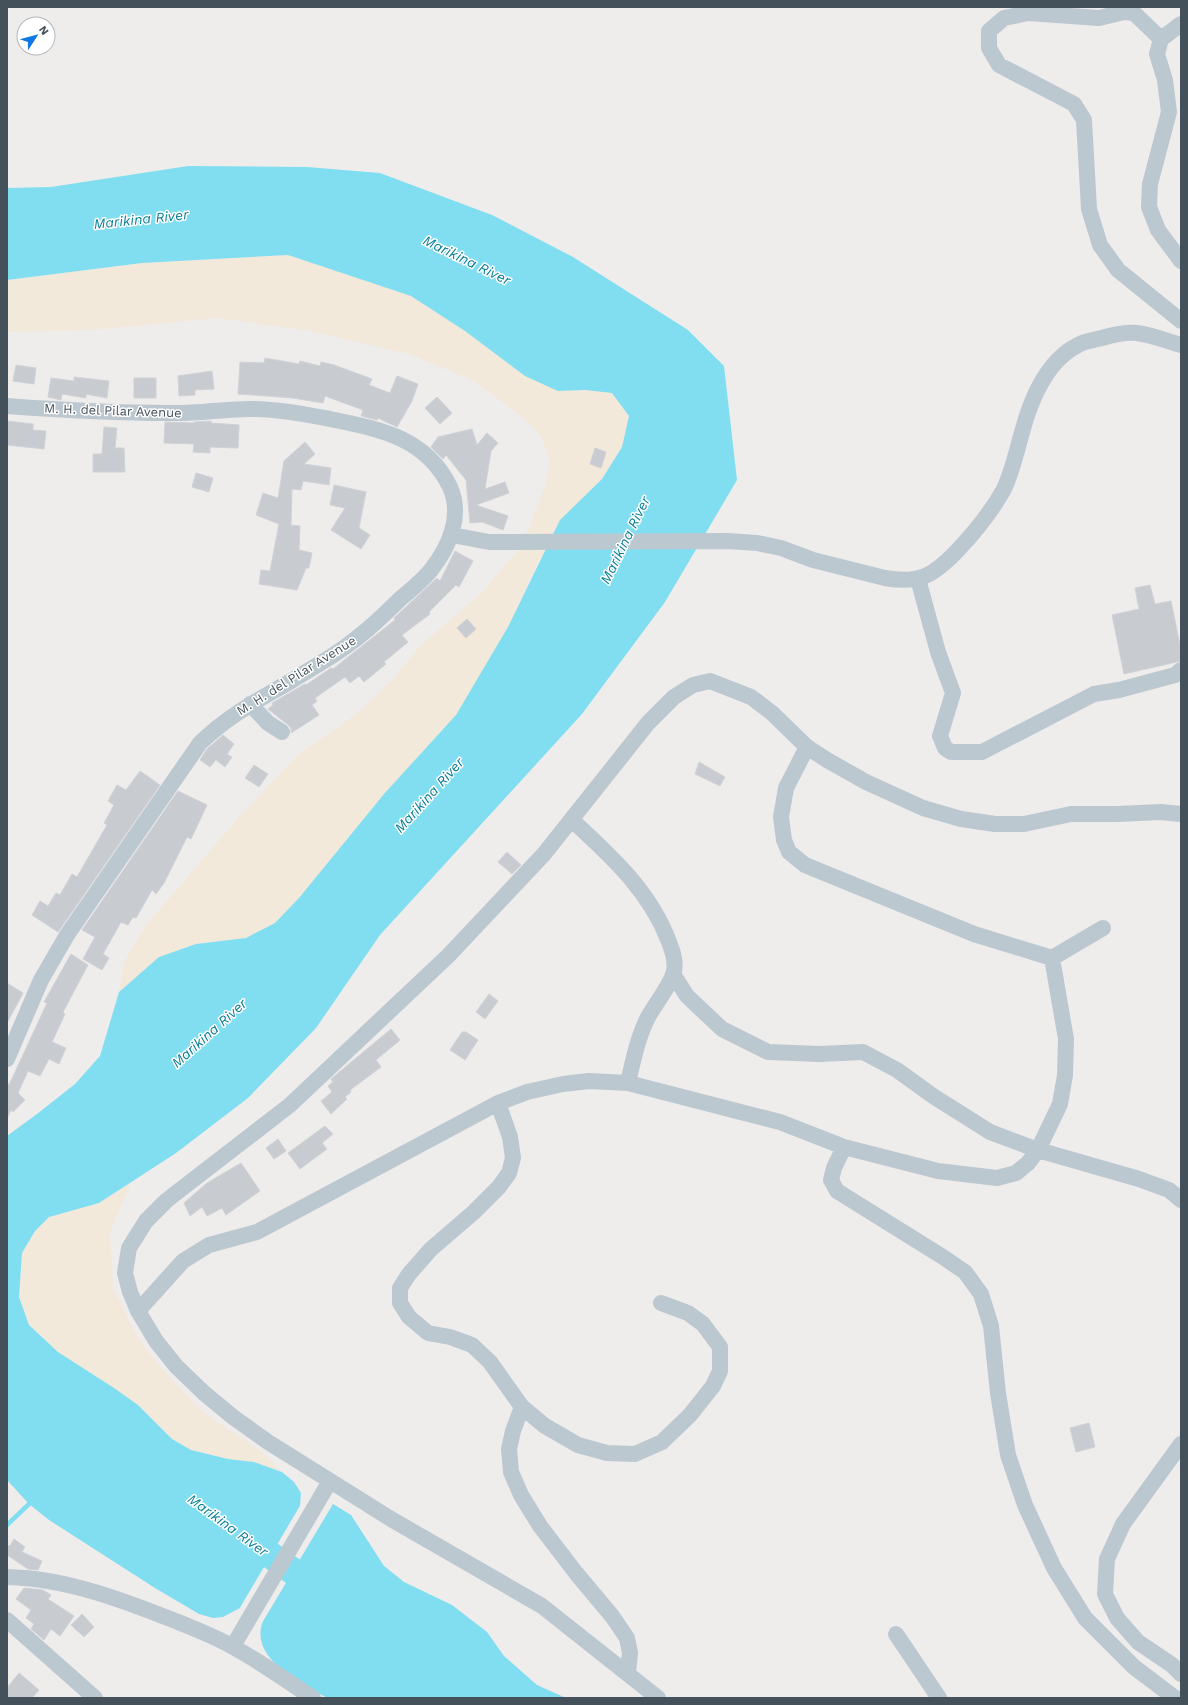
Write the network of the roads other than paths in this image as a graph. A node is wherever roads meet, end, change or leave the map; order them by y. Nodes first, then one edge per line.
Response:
1 (1181, 24) edge
2 (1161, 39) junction
3 (1181, 261) edge
4 (1181, 321) edge
5 (1181, 345) edge
6 (7, 406) edge
7 (452, 535) junction
8 (918, 579) junction
9 (1181, 670) edge
10 (250, 704) junction
11 (282, 732) dead end
12 (807, 747) junction
13 (1181, 814) edge
14 (572, 820) junction
15 (1103, 928) dead end
16 (1052, 958) junction
17 (674, 974) junction
18 (7, 1060) edge
19 (628, 1083) junction
20 (498, 1103) junction
21 (844, 1147) junction
22 (1038, 1150) junction
23 (1181, 1200) edge
24 (661, 1303) dead end
25 (138, 1312) junction
26 (522, 1407) junction
27 (1181, 1444) edge
28 (330, 1481) junction
29 (7, 1578) edge
30 (7, 1620) edge
31 (896, 1634) dead end
32 (233, 1646) junction
33 (628, 1673) junction
34 (1181, 1674) edge
35 (95, 1698) edge
36 (313, 1698) edge
37 (658, 1698) edge
38 (939, 1698) edge
39 (1175, 1698) edge

1 - 2 street
2 - 3 street
2 - 4 street
5 - 8 street
6 - 7 street, M. H. del Pilar Avenue
7 - 8 street
7 - 10 street, M. H. del Pilar Avenue
8 - 9 street
10 - 11 street
10 - 18 street, M. H. del Pilar Avenue
12 - 13 street
12 - 14 street
12 - 16 street
14 - 17 street
14 - 25 street
15 - 16 street
16 - 22 street
17 - 19 street
17 - 22 street
19 - 20 street
19 - 21 street
20 - 25 street
20 - 26 street
21 - 22 street
21 - 39 street
22 - 23 street
24 - 26 street
25 - 28 street
26 - 33 street
27 - 34 street
28 - 32 street
28 - 33 street
29 - 32 street
30 - 35 street
31 - 38 street
32 - 36 street
33 - 37 street

